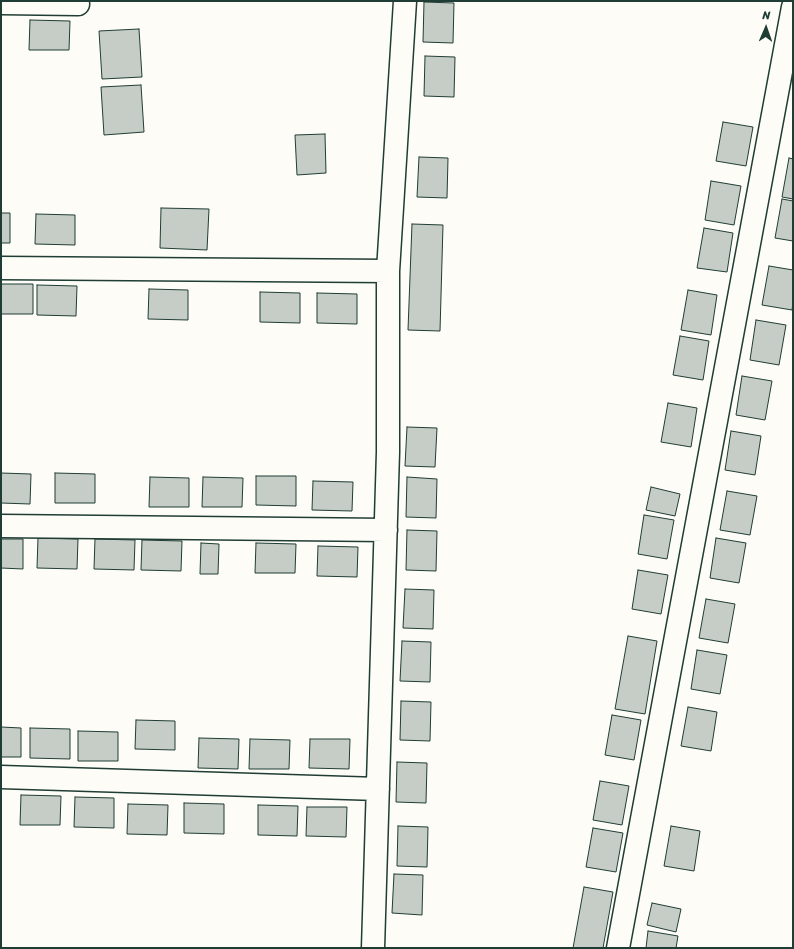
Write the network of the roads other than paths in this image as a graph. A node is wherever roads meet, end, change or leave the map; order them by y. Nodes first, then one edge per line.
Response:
1 (405, 1) edge
2 (1, 3) edge
3 (78, 4) dead end
4 (793, 6) edge
5 (1, 268) edge
6 (388, 271) junction
7 (1, 526) edge
8 (386, 530) junction
9 (1, 777) edge
10 (378, 789) junction
11 (373, 948) edge
12 (618, 948) edge

1 - 6 street
2 - 3 street
4 - 12 street
5 - 6 street
6 - 8 street
7 - 8 street
8 - 10 street
9 - 10 street
10 - 11 street

